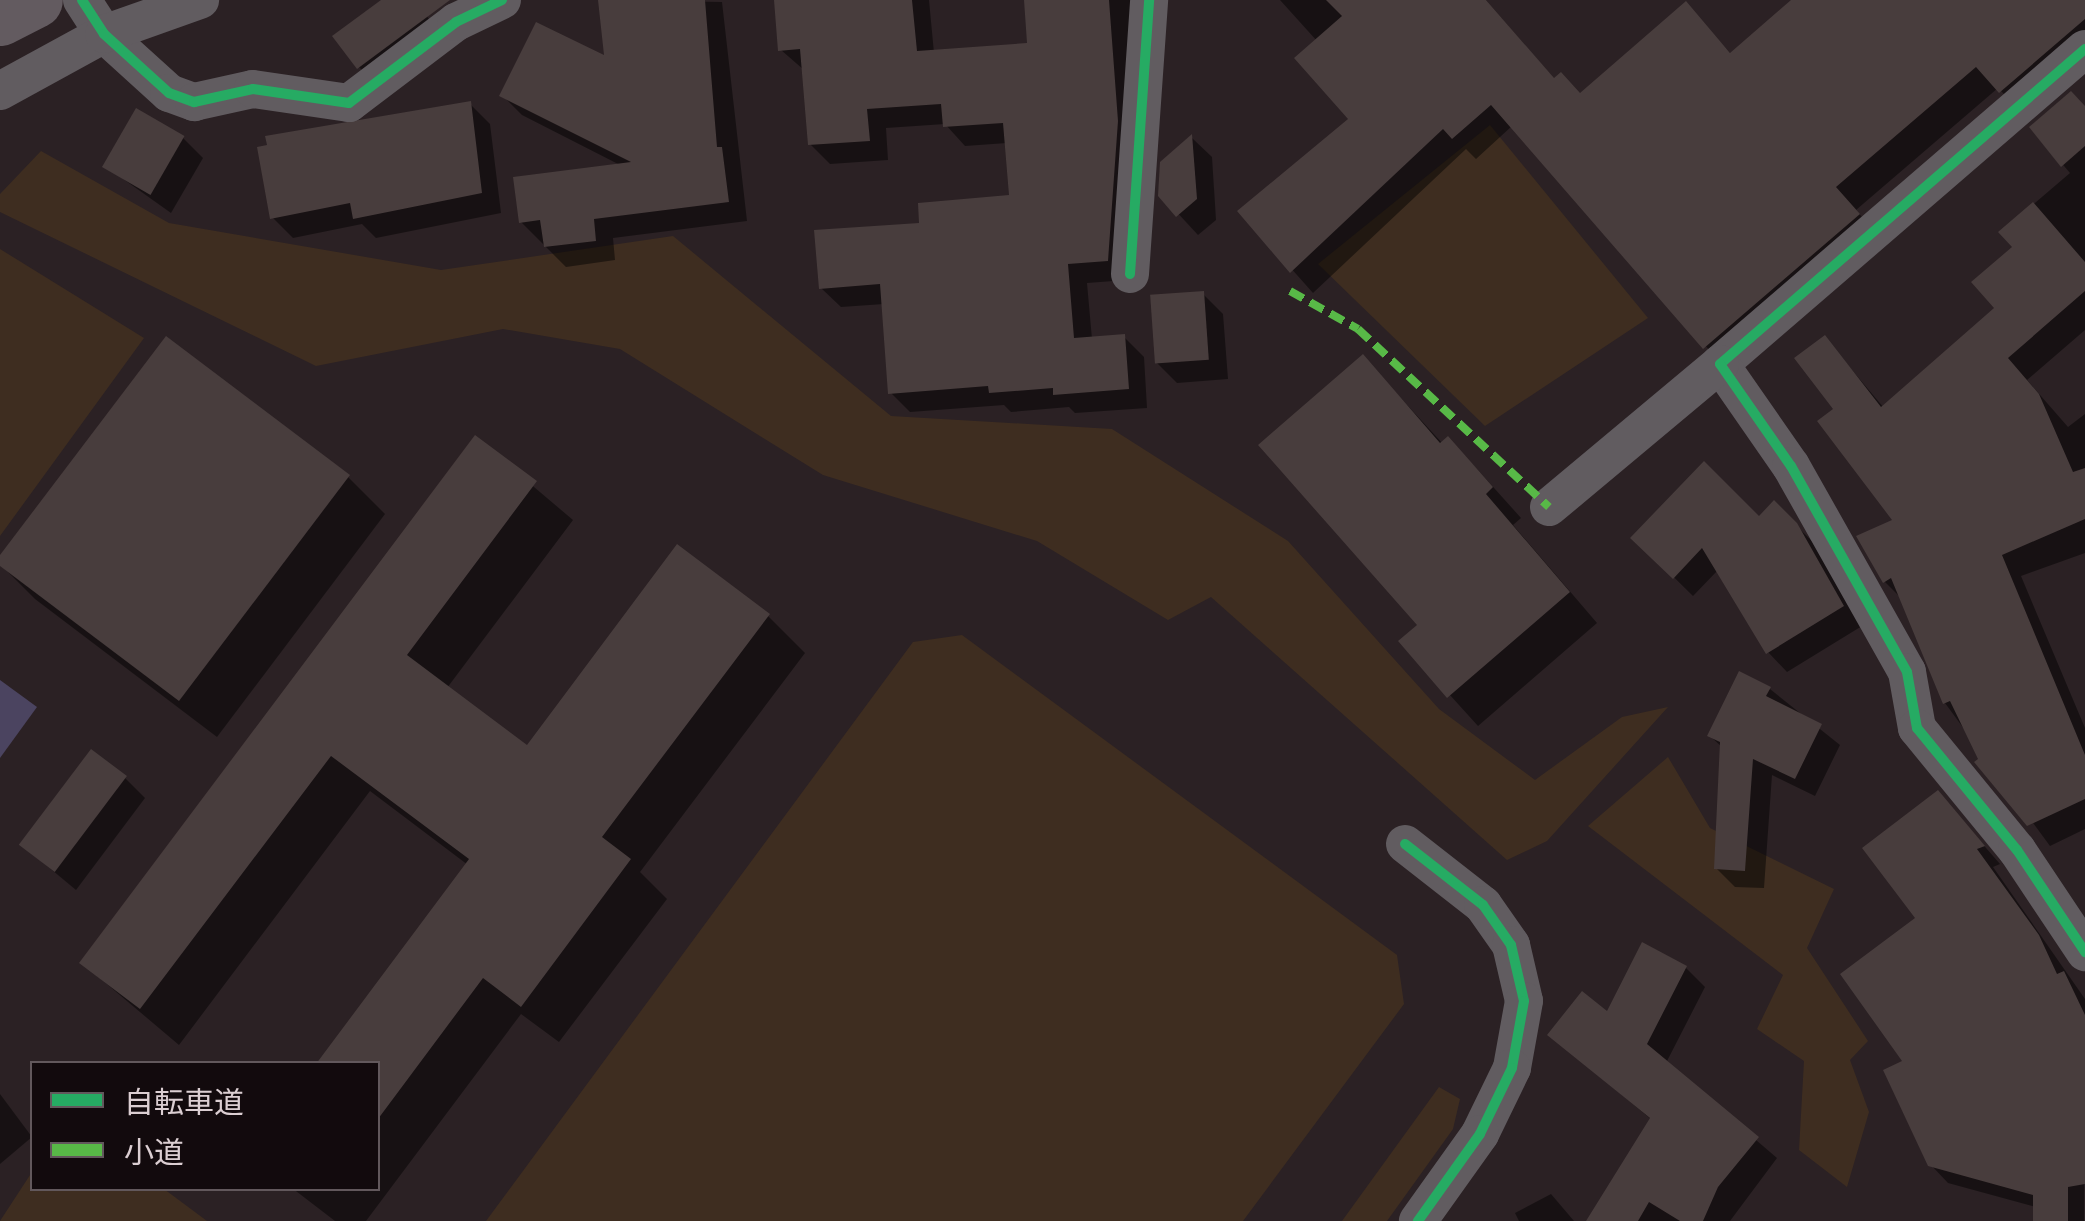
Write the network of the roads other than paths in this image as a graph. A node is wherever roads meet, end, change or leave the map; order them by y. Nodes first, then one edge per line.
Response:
1 (35, 0) edge
2 (82, 0) edge
3 (200, 0) edge
4 (502, 0) edge
5 (1149, 0) edge
6 (0, 18) edge
7 (104, 34) junction
8 (2085, 49) edge
9 (0, 90) edge
10 (1130, 274) dead end
11 (1720, 364) junction
12 (1550, 508) dead end
13 (1405, 844) dead end
14 (2085, 952) edge
15 (1418, 1221) edge

1 - 6 highway
2 - 7 street
3 - 7 street
4 - 7 street
5 - 10 street
7 - 9 street
8 - 11 street
11 - 12 street
11 - 14 street
13 - 15 street

